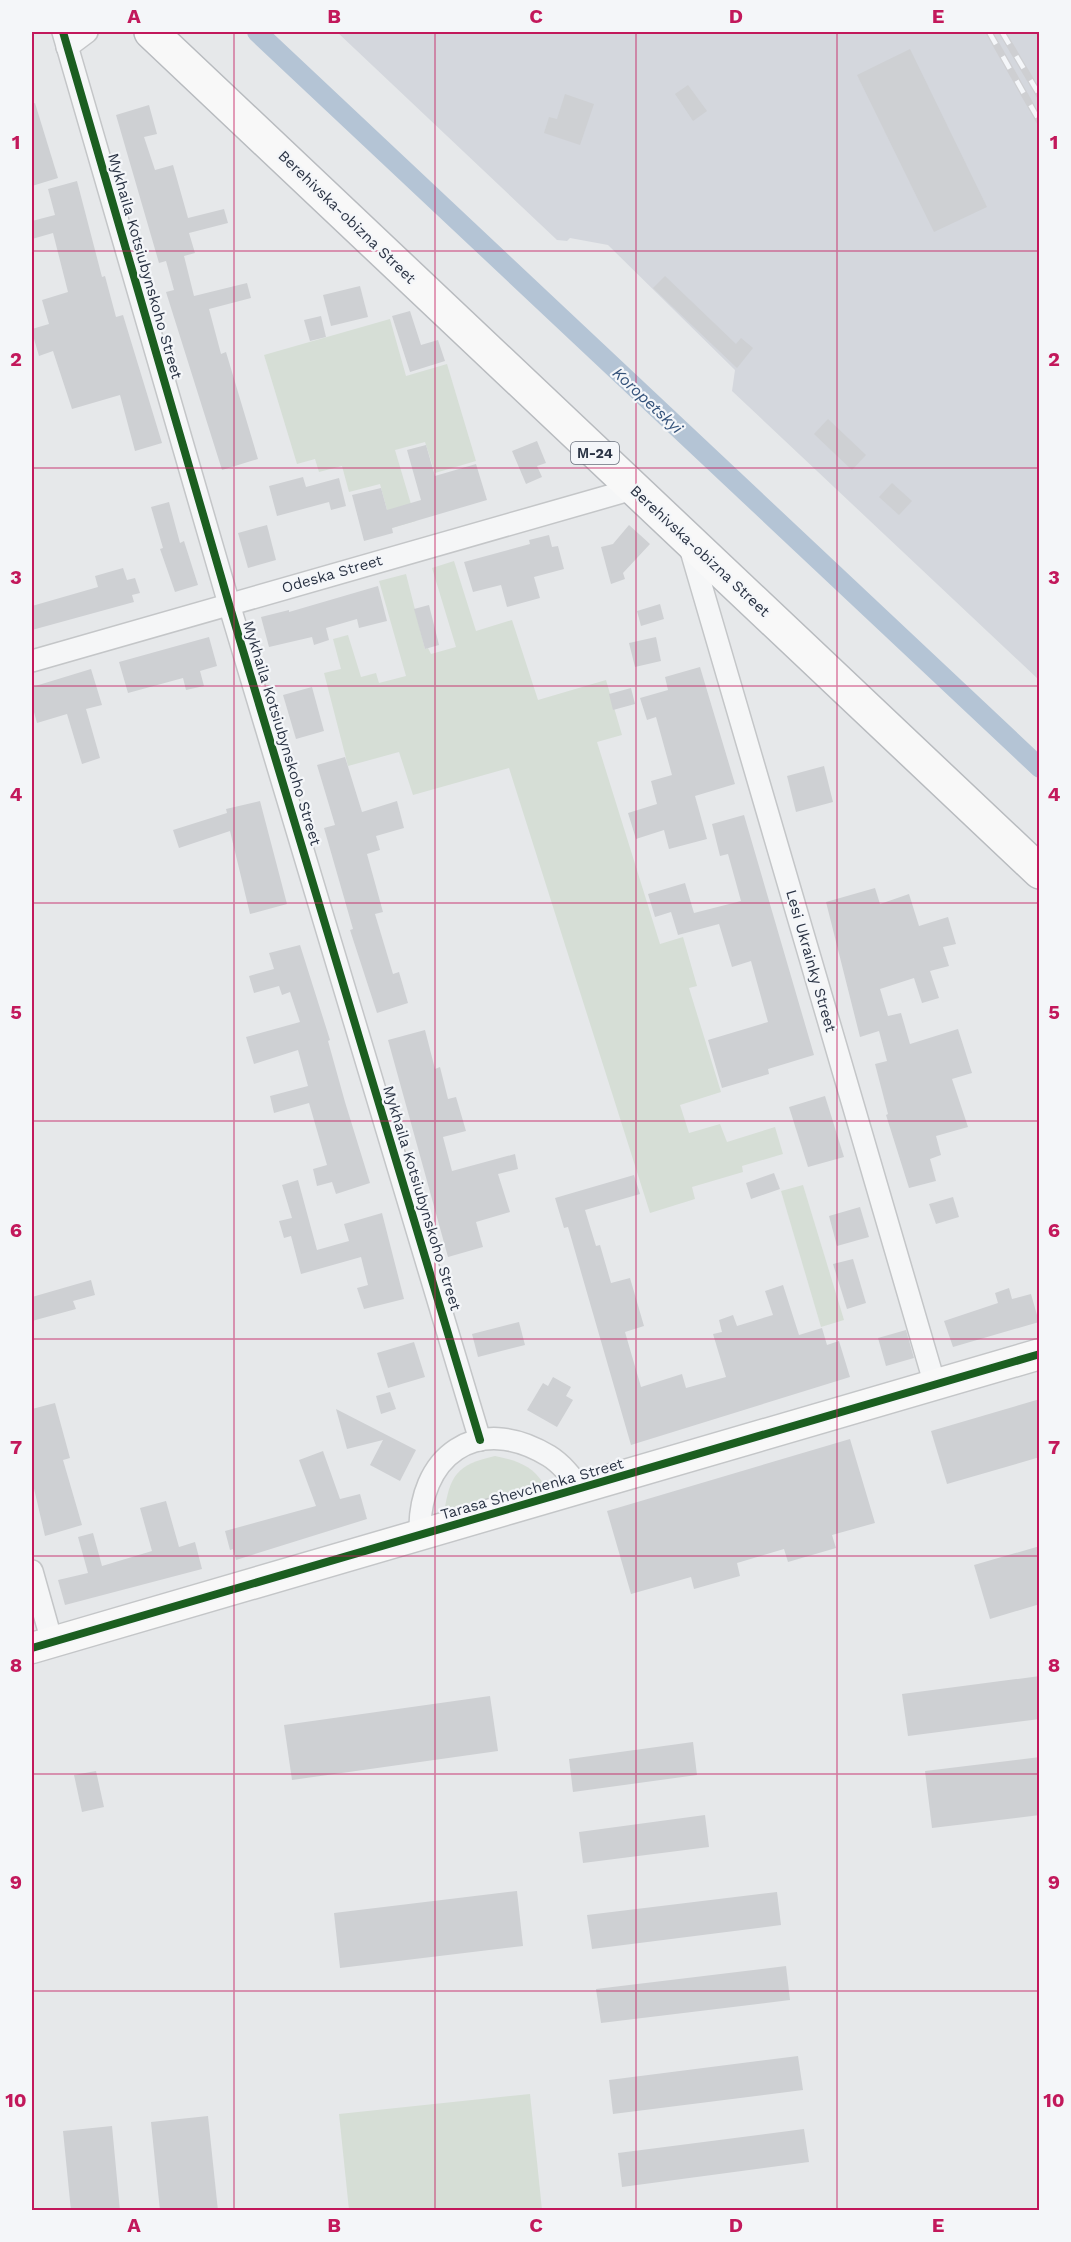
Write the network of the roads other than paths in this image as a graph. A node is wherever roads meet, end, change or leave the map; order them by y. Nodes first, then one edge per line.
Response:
1 (87, 32) edge
2 (151, 32) edge
3 (65, 39) edge
4 (633, 489) junction
5 (687, 538) junction
6 (229, 603) junction
7 (32, 661) edge
8 (1040, 872) edge
9 (1040, 1354) edge
10 (935, 1385) junction
11 (480, 1440) junction
12 (581, 1489) junction
13 (420, 1536) junction
14 (32, 1571) edge
15 (42, 1645) edge

1 - 3 street, Mykhaila Kotsiubynskoho Street
2 - 4 highway, Berehivska-obizna Street / М-24
3 - 6 street, Mykhaila Kotsiubynskoho Street
4 - 5 highway, Berehivska-obizna Street / М-24
4 - 6 street, Odeska Street
5 - 8 highway, Berehivska-obizna Street / М-24
5 - 10 street, Lesi Ukrainky Street
6 - 7 street, Odeska Street
6 - 11 street, Mykhaila Kotsiubynskoho Street
9 - 10 street, Tarasa Shevchenka Street
10 - 12 street, Tarasa Shevchenka Street
11 - 12 street
11 - 13 street
12 - 13 street, Tarasa Shevchenka Street
13 - 15 street, Tarasa Shevchenka Street
14 - 15 street

